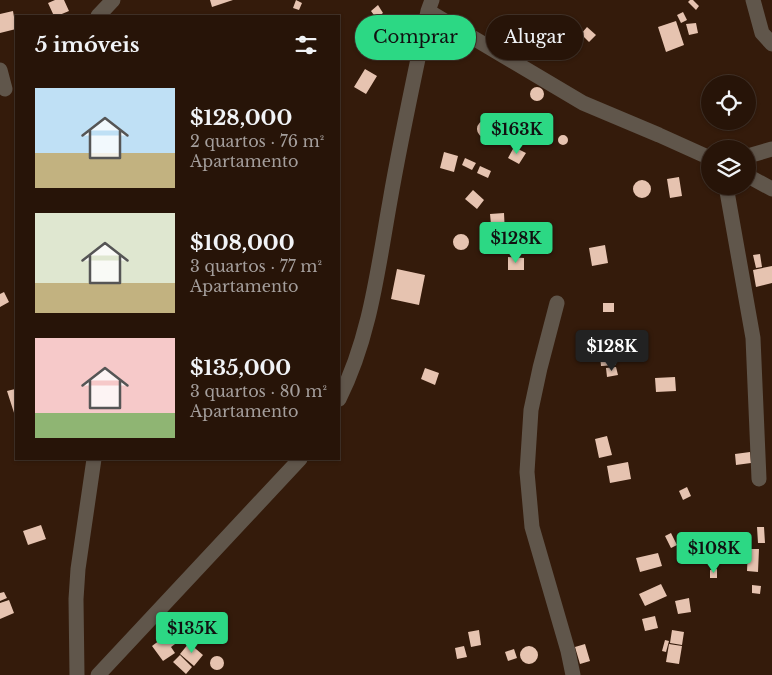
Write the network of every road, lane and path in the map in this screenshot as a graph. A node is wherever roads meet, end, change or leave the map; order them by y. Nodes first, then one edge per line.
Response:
1 (113, 0) edge
2 (753, 0) edge
3 (430, 6) edge
4 (99, 15) edge
5 (772, 44) edge
6 (0, 70) edge
7 (7, 88) edge
8 (772, 149) edge
9 (701, 154) edge
10 (756, 154) edge
11 (756, 180) edge
12 (772, 189) edge
13 (728, 195) edge
14 (557, 303) dead end
15 (340, 397) edge
16 (94, 460) edge
17 (299, 460) edge
18 (759, 479) dead end
19 (97, 674) edge
20 (77, 675) edge
21 (573, 675) edge

1 - 4 street
2 - 5 street
3 - 9 street
3 - 15 street
6 - 7 street
8 - 10 street
11 - 12 street
13 - 18 street
14 - 21 street
16 - 20 street
17 - 19 street

